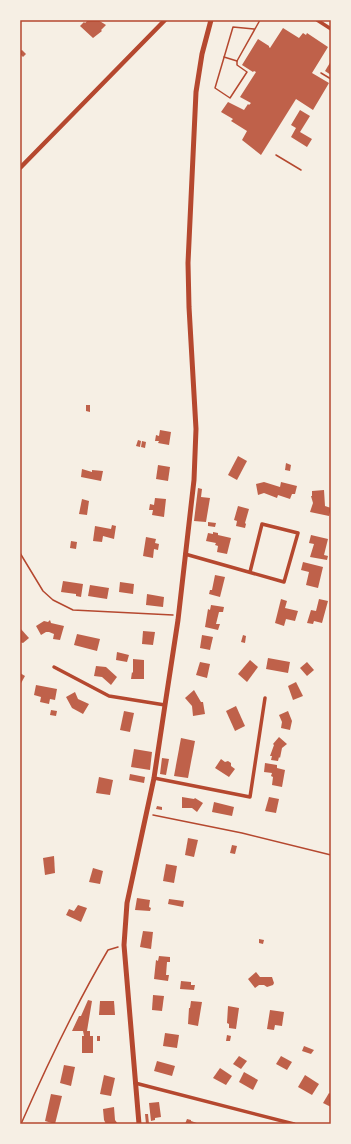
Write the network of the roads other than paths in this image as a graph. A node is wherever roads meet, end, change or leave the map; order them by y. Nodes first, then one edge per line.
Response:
1 (165, 20) edge
2 (207, 20) edge
3 (211, 20) edge
4 (260, 20) edge
5 (317, 20) edge
6 (254, 29) junction
7 (331, 29) edge
8 (208, 30) junction
9 (224, 56) junction
10 (237, 61) junction
11 (321, 73) dead end
12 (331, 79) edge
13 (276, 155) dead end
14 (20, 168) edge
15 (301, 170) dead end
16 (185, 554) junction
17 (250, 572) junction
18 (54, 667) dead end
19 (264, 698) dead end
20 (165, 706) junction
21 (154, 778) junction
22 (135, 1083) junction
23 (139, 1124) edge
24 (294, 1124) edge

1 - 14 street
2 - 8 street
3 - 8 main road
4 - 6 lane
5 - 7 street
6 - 9 lane
6 - 10 lane
8 - 16 main road
9 - 10 lane
9 - 10 lane
11 - 12 lane
13 - 15 lane
16 - 17 street
16 - 20 main road
17 - 17 street
18 - 20 street
19 - 21 street
20 - 21 main road
21 - 22 main road
22 - 23 main road
22 - 24 street

